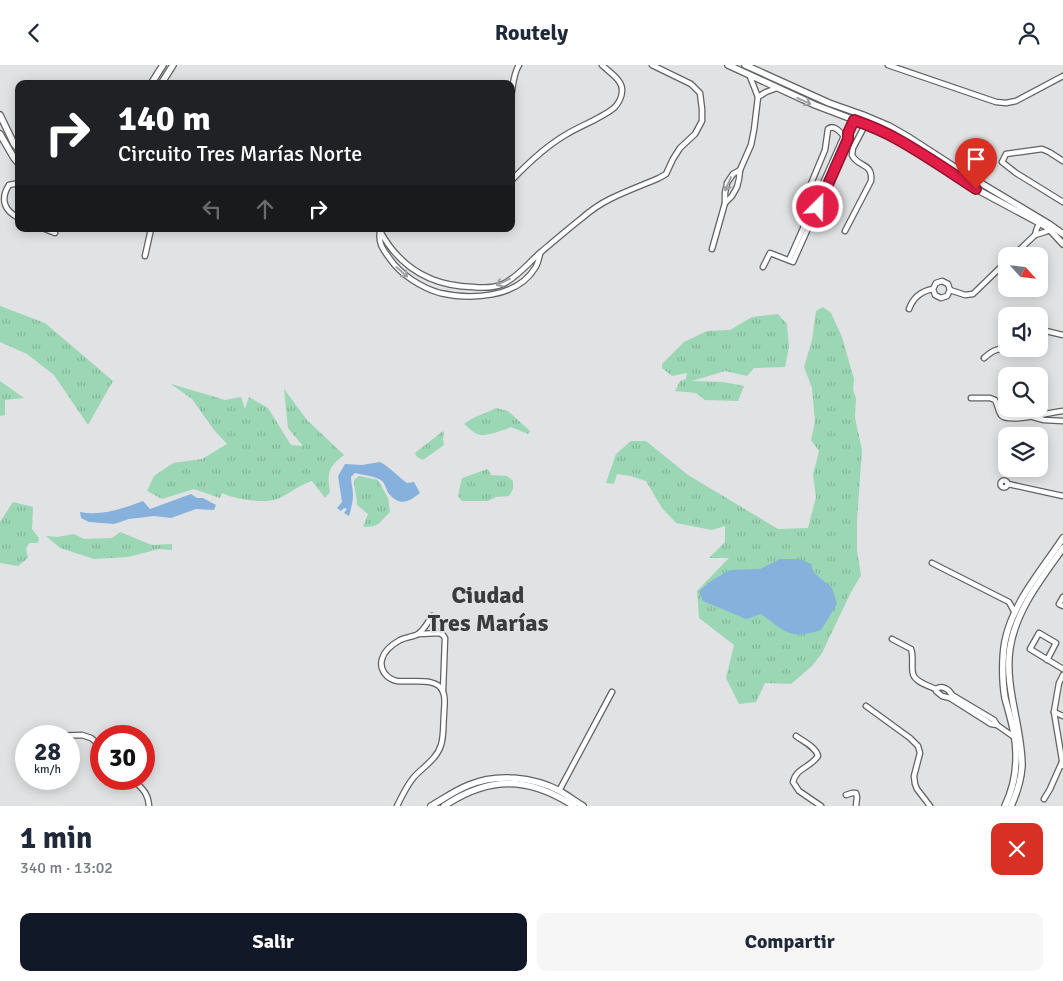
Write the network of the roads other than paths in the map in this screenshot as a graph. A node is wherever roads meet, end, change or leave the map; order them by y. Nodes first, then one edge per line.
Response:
1 (163, 65) edge
2 (173, 65) edge
3 (519, 65) edge
4 (602, 65) edge
5 (652, 65) edge
6 (728, 65) edge
7 (744, 65) edge
8 (888, 65) edge
9 (749, 74) junction
10 (1063, 76) edge
11 (154, 80) edge
12 (164, 80) edge
13 (514, 80) edge
14 (777, 88) junction
15 (758, 97) junction
16 (0, 115) edge
17 (857, 121) junction
18 (872, 127) junction
19 (863, 129) junction
20 (0, 134) edge
21 (846, 134) junction
22 (15, 145) edge
23 (15, 159) edge
24 (1063, 161) edge
25 (740, 170) junction
26 (515, 177) edge
27 (15, 184) edge
28 (1063, 201) edge
29 (725, 203) junction
30 (815, 205) junction
31 (15, 215) edge
32 (1040, 223) junction
33 (1050, 229) junction
34 (845, 231) dead end
35 (150, 232) edge
36 (380, 232) edge
37 (381, 232) edge
38 (1035, 235) junction
39 (1063, 235) edge
40 (1063, 244) edge
41 (1022, 247) edge
42 (712, 249) dead end
43 (540, 252) junction
44 (145, 255) dead end
45 (763, 267) dead end
46 (998, 270) edge
47 (933, 289) junction
48 (950, 290) junction
49 (909, 309) dead end
50 (1048, 331) edge
51 (1063, 335) edge
52 (998, 349) edge
53 (984, 359) dead end
54 (971, 399) dead end
55 (998, 408) edge
56 (1063, 411) edge
57 (1048, 413) edge
58 (1003, 417) edge
59 (1031, 417) joint
60 (1063, 421) edge
61 (1008, 483) dead end
62 (1063, 496) edge
63 (1063, 538) edge
64 (1063, 549) edge
65 (932, 563) dead end
66 (1063, 597) edge
67 (1022, 599) junction
68 (1009, 602) junction
69 (1063, 606) edge
70 (1015, 613) junction
71 (432, 616) dead end
72 (418, 634) junction
73 (892, 639) dead end
74 (1047, 659) junction
75 (1063, 669) edge
76 (1063, 675) edge
77 (936, 689) junction
78 (443, 691) junction
79 (612, 692) dead end
80 (1008, 694) junction
81 (951, 696) junction
82 (866, 706) dead end
83 (1054, 712) junction
84 (1063, 716) edge
85 (1012, 727) junction
86 (1004, 729) junction
87 (796, 736) dead end
88 (1014, 737) junction
89 (1062, 764) edge
90 (523, 782) junction
91 (143, 790) edge
92 (559, 791) junction
93 (846, 795) dead end
94 (1044, 799) dead end
95 (149, 806) edge
96 (397, 806) edge
97 (431, 806) edge
98 (444, 806) edge
99 (574, 806) edge
100 (583, 806) edge
101 (822, 806) edge
102 (856, 806) edge
103 (930, 806) edge
104 (1005, 806) edge
105 (1011, 806) edge

1 - 11 street
2 - 12 street
3 - 13 street
4 - 26 street
5 - 43 street
6 - 9 street
7 - 39 street
8 - 10 street
9 - 14 street
9 - 15 street
14 - 15 street
14 -> 17 street
15 - 25 street
16 - 22 street
17 - 18 street
17 - 19 street
17 - 21 street
18 - 19 street
18 - 32 street
19 - 34 street
20 - 23 street
21 - 30 street
21 - 30 street
24 - 28 street
25 - 29 street
25 -> 29 street
27 - 31 street
29 - 42 street
30 - 45 street
32 - 33 street
32 - 38 street
33 - 38 street
33 - 40 street
35 - 44 street
36 -> 43 street
43 -> 37 street
38 - 41 street
46 - 48 street
47 - 48 street
47 - 48 street
47 - 49 street
50 - 51 street
52 - 53 street
54 - 55 street
56 - 57 street
58 - 59 street
59 - 60 street
61 - 62 street
63 - 67 street
64 - 80 street
65 - 68 street
66 - 69 street
67 - 68 street
67 - 70 street
68 - 70 street
70 - 80 street
71 - 72 street
72 - 78 street
72 - 78 street
73 - 77 street
74 - 74 street
74 - 75 street
76 - 83 street
77 - 81 street
77 - 81 street
78 - 96 street
79 - 92 street
80 - 85 street
80 - 105 street
81 - 86 street
82 - 103 street
83 - 84 street
83 - 89 street
85 - 86 street
85 - 88 street
86 - 88 street
87 - 101 street
88 - 104 street
89 - 94 street
90 - 92 street
90 - 97 street
90 - 98 street
90 - 99 street
91 - 95 street
92 - 100 street
93 - 102 street

